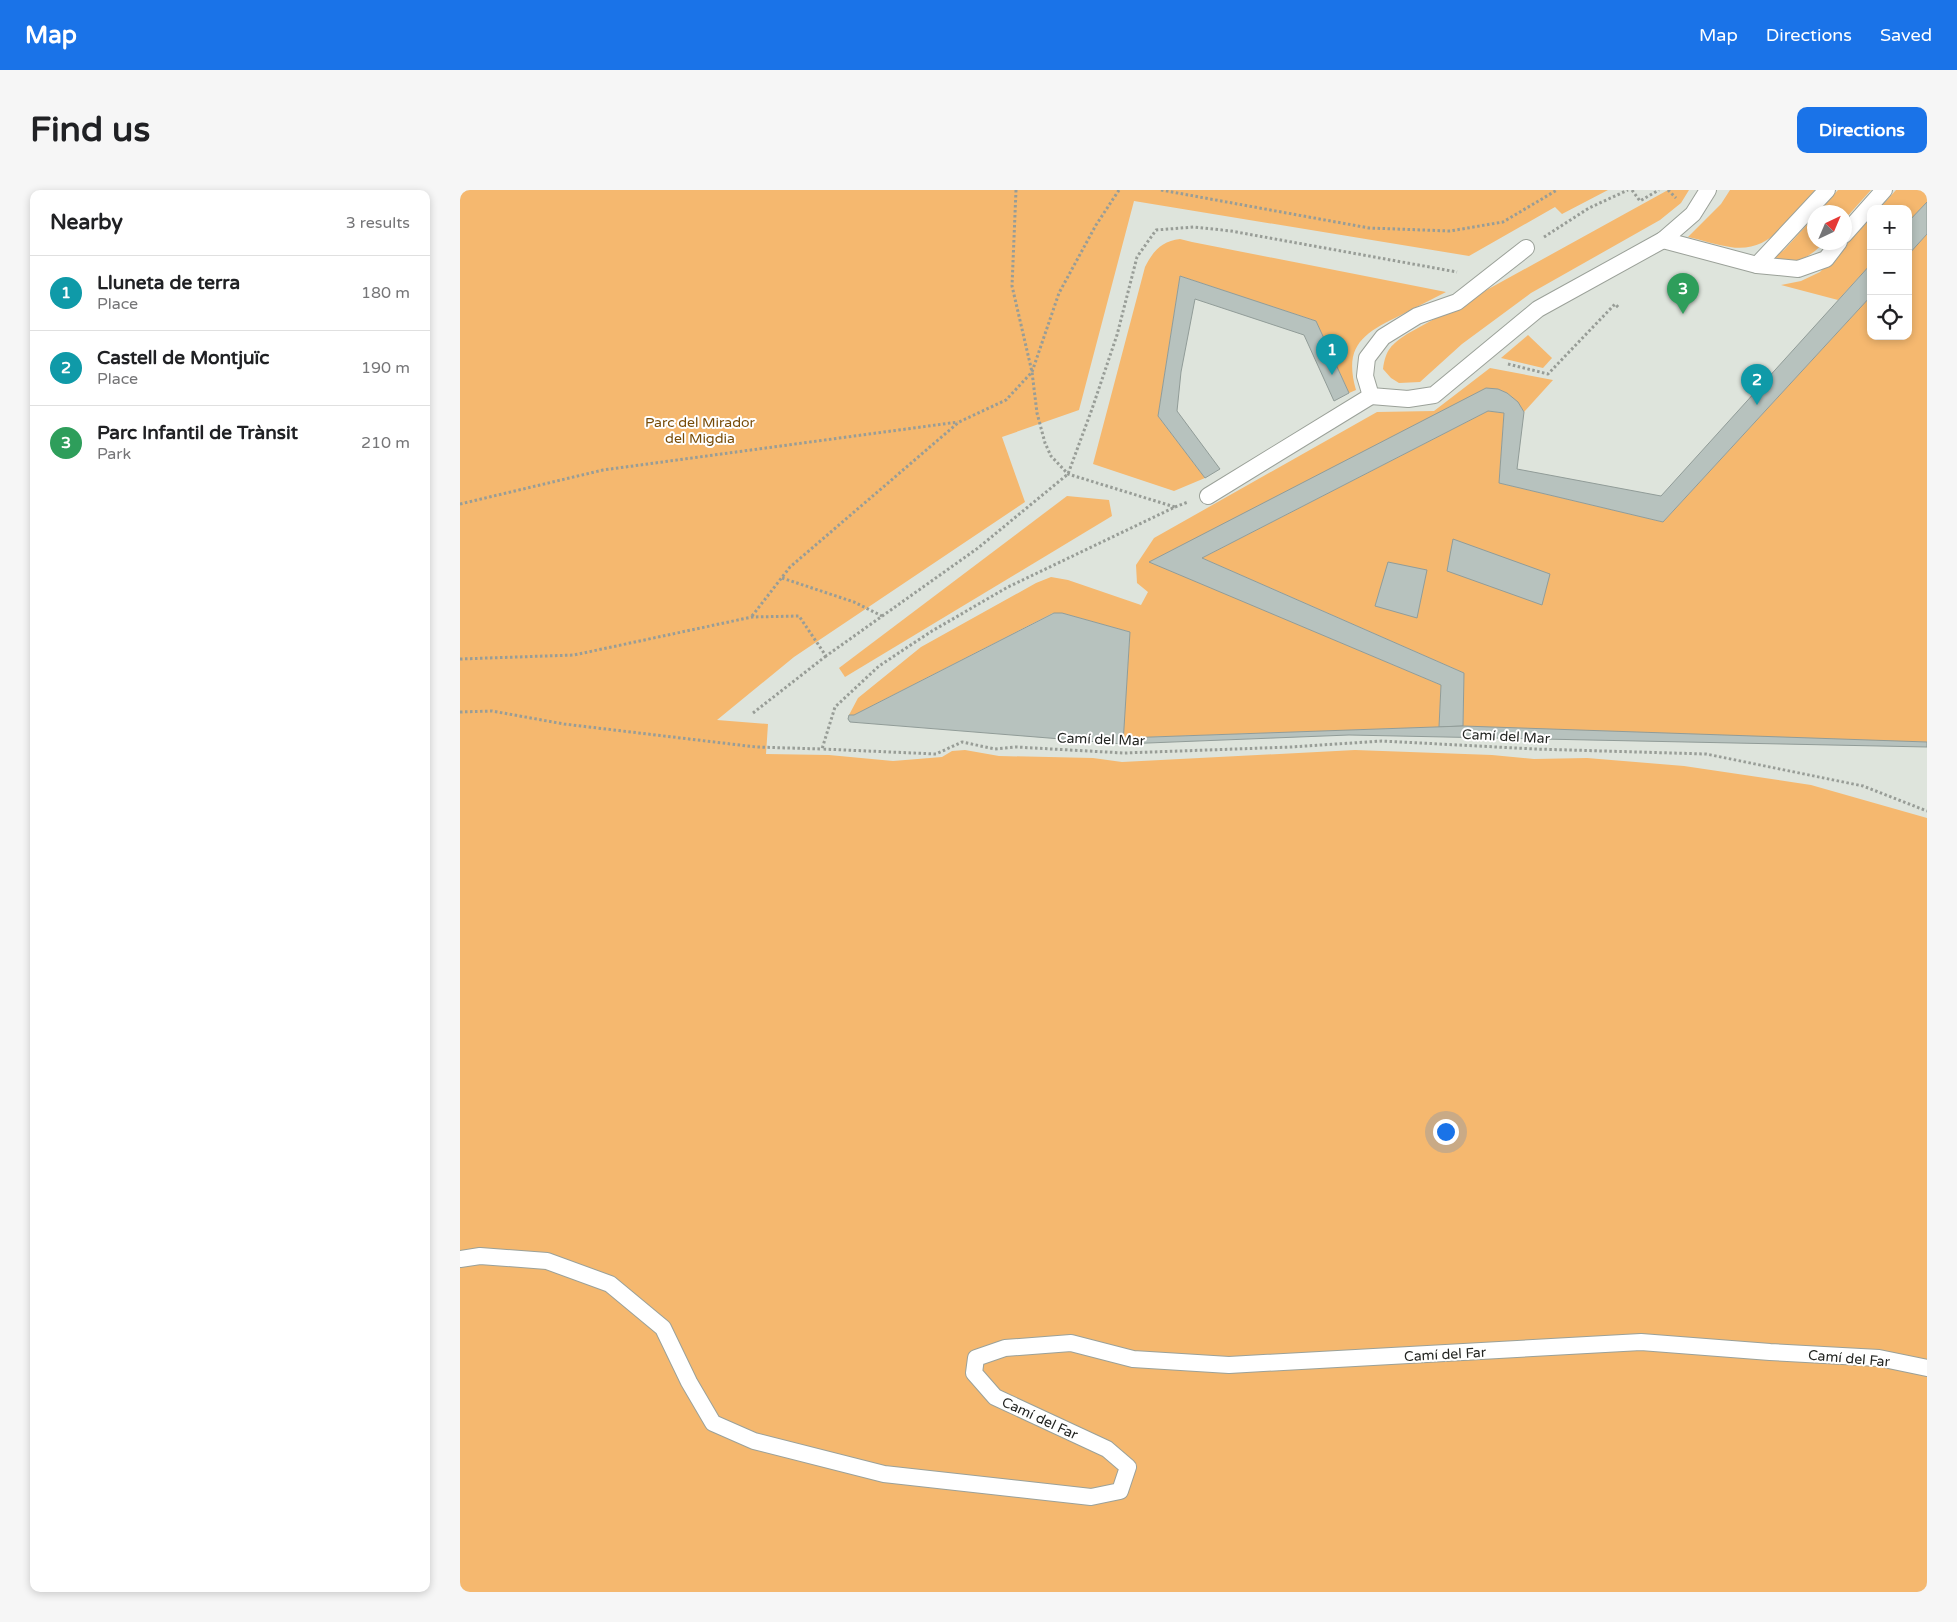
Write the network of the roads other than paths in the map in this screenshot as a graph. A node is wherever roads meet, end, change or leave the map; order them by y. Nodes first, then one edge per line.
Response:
1 (1708, 190) edge
2 (1827, 190) edge
3 (1884, 190) edge
4 (1852, 227) edge
5 (1663, 240) junction
6 (1526, 248) road end
7 (1833, 250) edge
8 (1757, 265) junction
9 (1371, 396) junction
10 (1208, 496) dead end
11 (460, 1259) edge
12 (1927, 1368) edge

1 - 5 lane
2 - 8 lane
3 - 4 lane
5 - 8 lane
5 - 9 lane
6 - 9 lane
7 - 8 lane
9 - 10 lane
11 - 12 lane, Camí del Far

